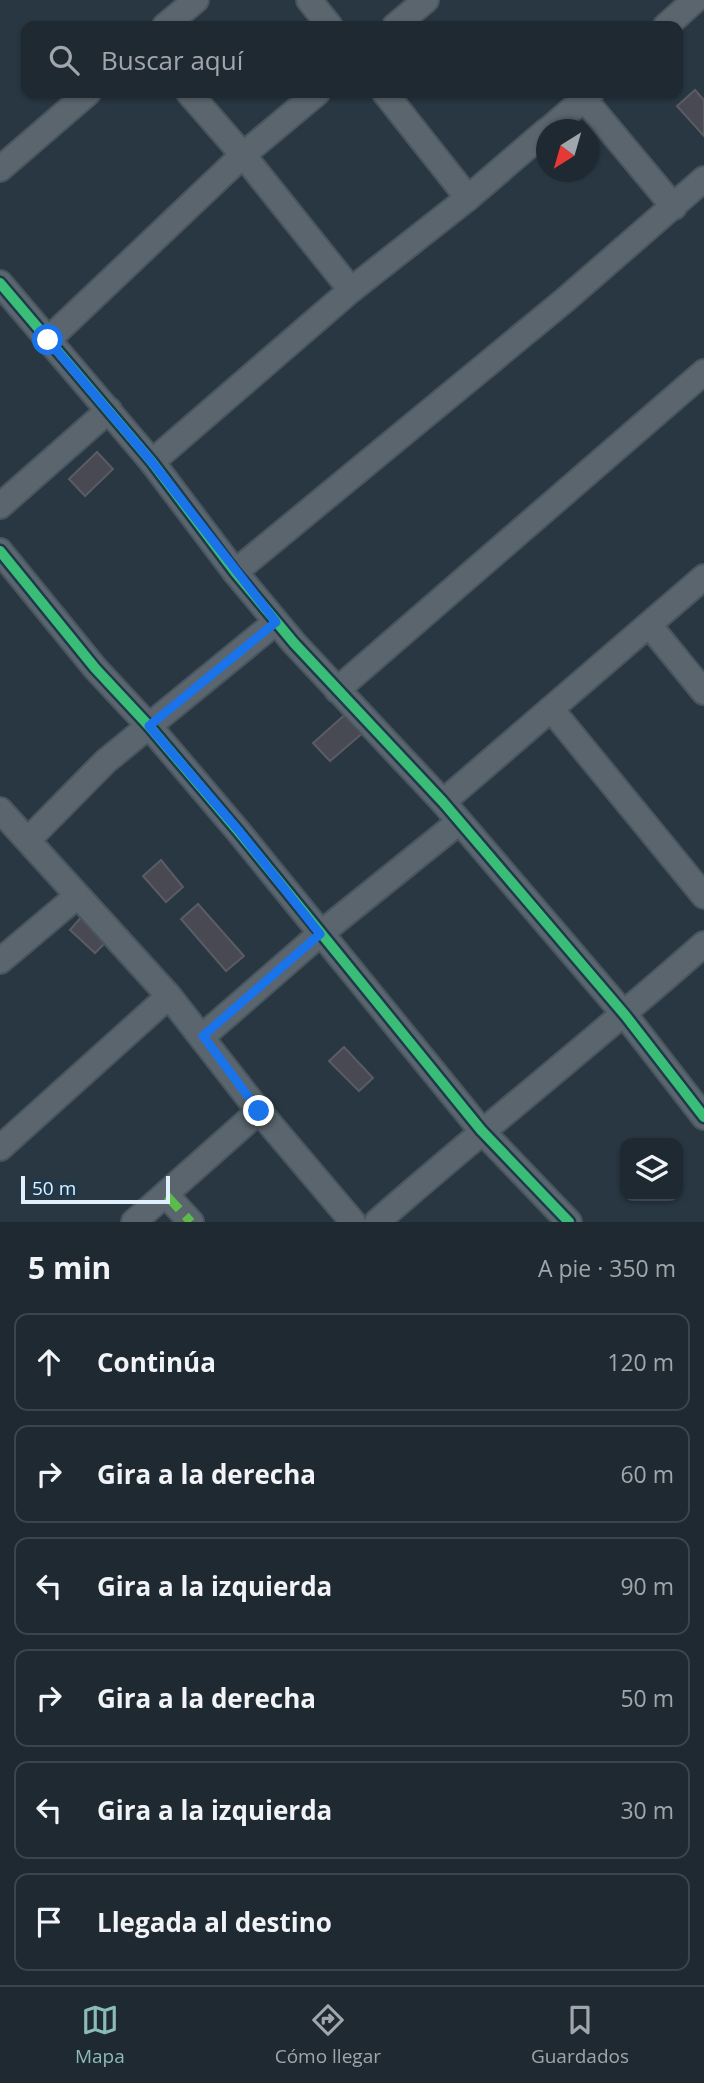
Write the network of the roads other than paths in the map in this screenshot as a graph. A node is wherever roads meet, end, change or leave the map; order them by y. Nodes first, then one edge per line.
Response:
1 (196, 0) edge
2 (309, 0) edge
3 (426, 0) edge
4 (695, 0) edge
5 (171, 21) edge
6 (326, 21) edge
7 (401, 21) edge
8 (672, 21) edge
9 (82, 98) edge
10 (193, 98) edge
11 (311, 98) edge
12 (388, 98) edge
13 (585, 98) edge
14 (589, 98) edge
15 (560, 119) edge
16 (536, 139) edge
17 (243, 155) junction
18 (0, 169) edge
19 (704, 179) edge
20 (468, 198) junction
21 (674, 206) junction
22 (0, 284) edge
23 (351, 290) junction
24 (48, 340) junction
25 (704, 372) edge
26 (108, 410) junction
27 (152, 462) junction
28 (0, 506) edge
29 (0, 551) edge
30 (235, 572) junction
31 (704, 577) edge
32 (276, 622) junction
33 (649, 625) junction
34 (337, 690) junction
35 (704, 692) edge
36 (551, 709) junction
37 (149, 726) junction
38 (443, 802) junction
39 (0, 810) edge
40 (459, 822) junction
41 (29, 839) junction
42 (704, 896) edge
43 (76, 897) junction
44 (320, 934) junction
45 (704, 944) edge
46 (0, 961) edge
47 (169, 996) junction
48 (625, 1015) junction
49 (203, 1036) junction
50 (259, 1111) junction
51 (704, 1118) edge
52 (481, 1130) junction
53 (0, 1148) edge
54 (167, 1196) junction
55 (134, 1222) edge
56 (191, 1222) edge
57 (353, 1222) edge
58 (377, 1222) edge
59 (569, 1222) edge

1 - 5 street
2 - 6 street
3 - 7 street
4 - 8 street
9 - 18 street
10 - 17 street
11 - 17 street
12 - 20 street
13 - 15 street
14 - 21 street
16 - 20 street
17 - 23 street
17 - 24 street
19 - 21 street
20 - 23 street
21 - 30 street
22 - 24 street
23 - 27 street
24 - 26 street
25 - 34 street
26 - 27 street
26 - 28 street
27 - 30 street
29 - 37 street
30 - 32 street
31 - 33 street
32 - 34 street
32 - 37 street
33 - 35 street
33 - 36 street
34 - 38 street
36 - 38 street
36 - 42 street
37 - 41 street
37 - 44 street
38 - 40 street
39 - 41 street
40 - 44 street
40 - 48 street
41 - 43 street
43 - 46 street
43 - 47 street
44 - 49 street
44 - 52 street
45 - 48 street
47 - 49 street
47 - 53 street
48 - 51 street
48 - 52 street
49 - 50 street
50 - 54 street
50 - 57 street
52 - 58 street
52 - 59 street
54 - 55 street
54 - 56 street

